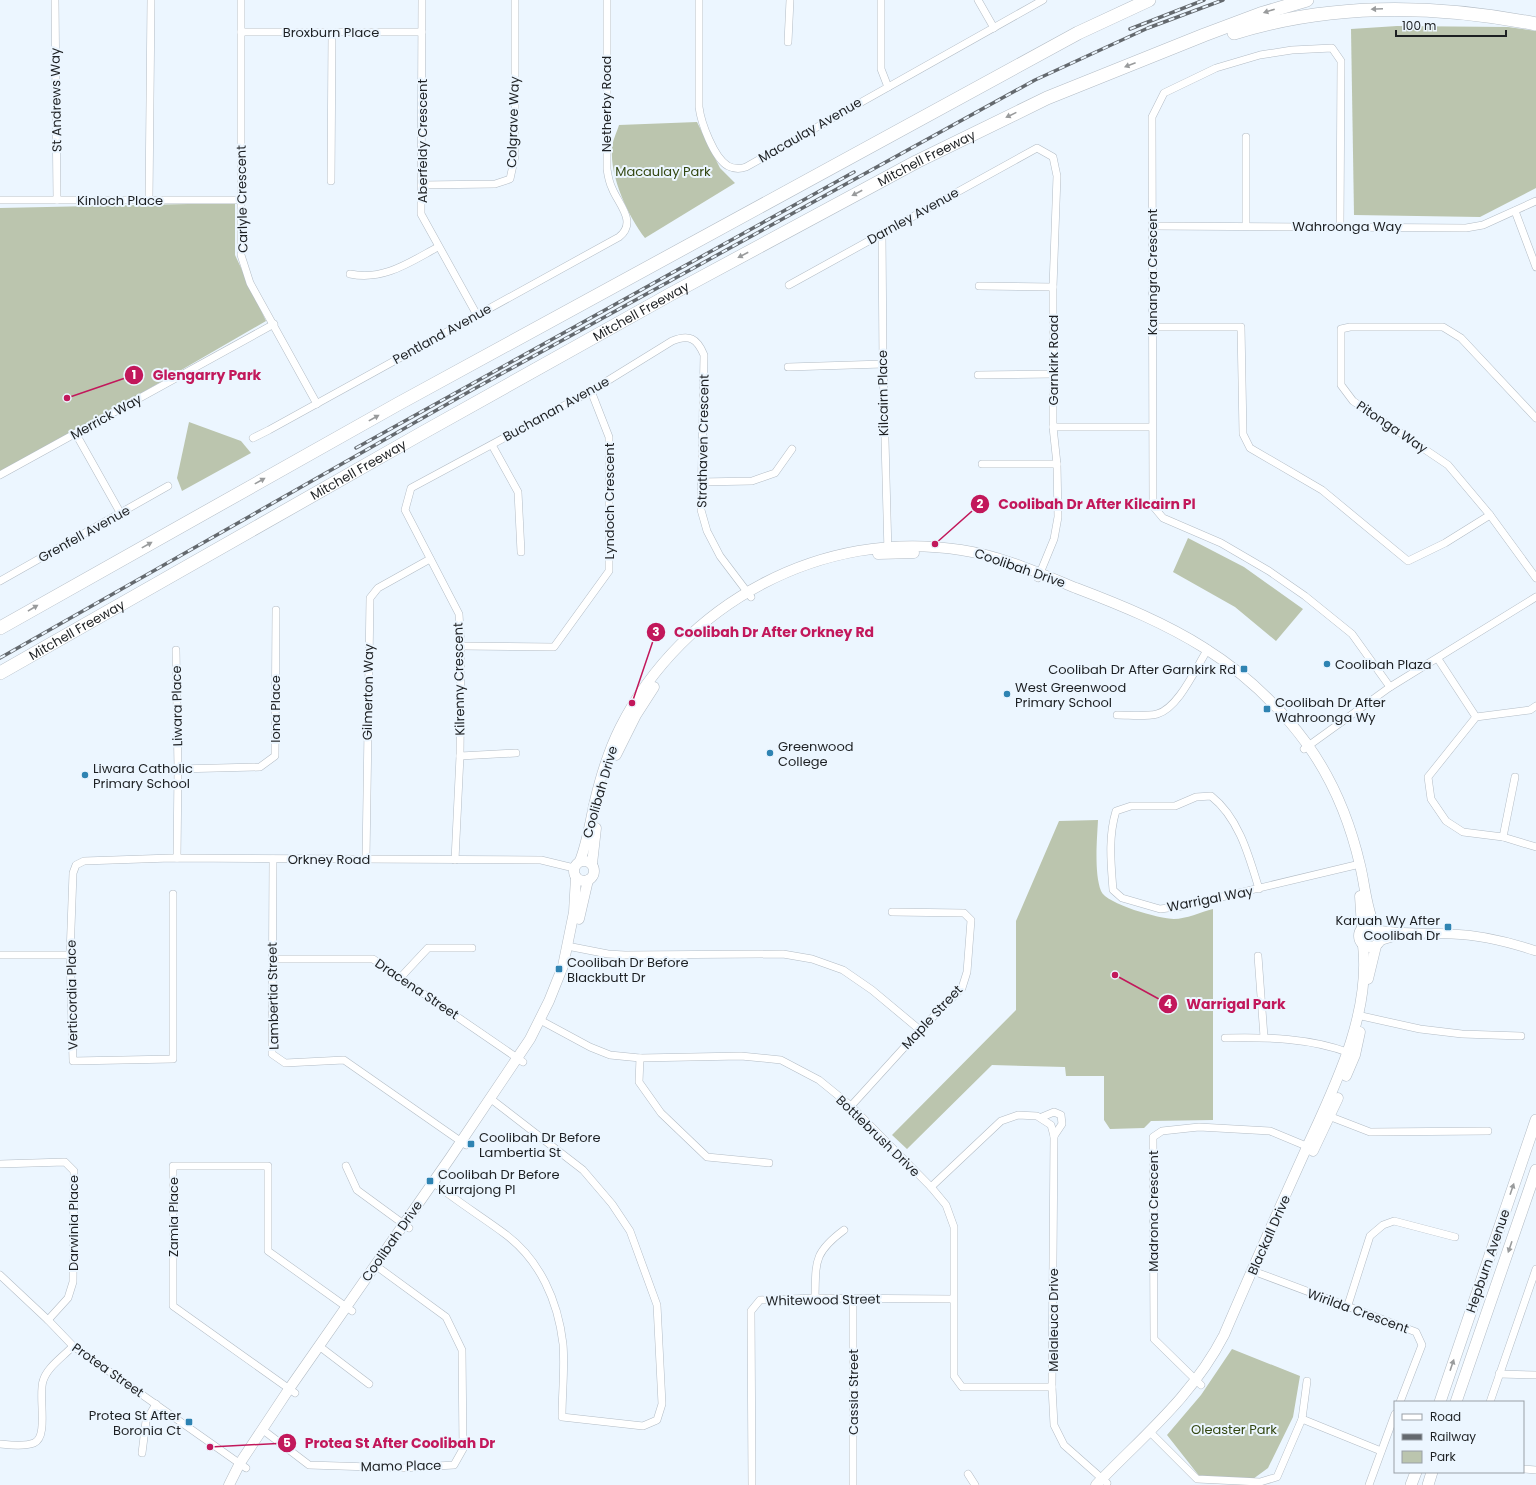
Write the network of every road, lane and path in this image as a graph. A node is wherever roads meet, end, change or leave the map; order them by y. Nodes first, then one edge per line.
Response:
1 (55, 0) edge
2 (150, 0) edge
3 (241, 0) edge
4 (422, 0) edge
5 (515, 0) edge
6 (607, 0) edge
7 (699, 0) edge
8 (790, 0) edge
9 (881, 0) edge
10 (978, 0) edge
11 (1043, 0) edge
12 (1149, 0) edge
13 (1307, 0) edge
14 (1536, 24) edge
15 (994, 28) junction
16 (241, 32) junction
17 (422, 32) junction
18 (332, 33) junction
19 (788, 42) dead end
20 (1167, 51) junction
21 (888, 87) junction
22 (1246, 137) dead end
23 (1037, 148) joint
24 (331, 181) dead end
25 (422, 185) junction
26 (0, 200) edge
27 (57, 200) junction
28 (149, 200) junction
29 (241, 200) junction
30 (1536, 201) edge
31 (1515, 212) junction
32 (627, 226) joint
33 (1152, 226) junction
34 (1246, 226) junction
35 (1340, 226) junction
36 (882, 233) junction
37 (438, 247) junction
38 (1536, 267) edge
39 (350, 274) dead end
40 (789, 285) dead end
41 (979, 286) dead end
42 (1053, 287) junction
43 (477, 315) junction
44 (274, 324) junction
45 (1152, 327) junction
46 (700, 344) joint
47 (883, 364) junction
48 (788, 367) dead end
49 (1053, 374) junction
50 (978, 375) dead end
51 (591, 391) junction
52 (317, 404) junction
53 (1536, 418) edge
54 (1053, 427) junction
55 (1152, 427) junction
56 (76, 434) junction
57 (253, 438) dead end
58 (492, 445) junction
59 (792, 449) dead end
60 (982, 464) dead end
61 (1057, 464) junction
62 (0, 475) edge
63 (701, 482) junction
64 (168, 486) dead end
65 (411, 488) joint
66 (121, 514) junction
67 (1490, 514) junction
68 (887, 549) junction
69 (520, 552) dead end
70 (430, 559) junction
71 (1039, 576) junction
72 (1536, 578) edge
73 (0, 582) edge
74 (749, 594) junction
75 (1536, 597) edge
76 (276, 610) dead end
77 (0, 628) edge
78 (461, 646) junction
79 (176, 650) dead end
80 (1206, 652) junction
81 (1438, 659) junction
82 (0, 673) edge
83 (1390, 687) junction
84 (1536, 706) edge
85 (1117, 715) dead end
86 (1476, 717) junction
87 (1306, 747) junction
88 (516, 753) dead end
89 (460, 756) junction
90 (178, 769) junction
91 (1515, 776) dead end
92 (1503, 837) junction
93 (1536, 846) edge
94 (177, 858) junction
95 (273, 859) junction
96 (366, 859) junction
97 (454, 860) junction
98 (84, 861) joint
99 (592, 864) junction
100 (1357, 865) junction
101 (577, 869) junction
102 (588, 880) junction
103 (1259, 889) junction
104 (173, 894) dead end
105 (892, 912) dead end
106 (1362, 928) junction
107 (1377, 928) junction
108 (1402, 933) junction
109 (1378, 943) junction
110 (1363, 945) junction
111 (570, 946) junction
112 (472, 948) dead end
113 (1536, 951) edge
114 (0, 955) edge
115 (70, 955) junction
116 (1258, 956) dead end
117 (273, 958) junction
118 (400, 978) junction
119 (1360, 1015) junction
120 (543, 1022) junction
121 (920, 1030) junction
122 (1521, 1036) dead end
123 (1264, 1037) junction
124 (1224, 1038) dead end
125 (1351, 1053) junction
126 (640, 1058) junction
127 (521, 1060) junction
128 (493, 1101) junction
129 (851, 1106) junction
130 (1327, 1116) junction
131 (1042, 1118) junction
132 (1536, 1120) edge
133 (1488, 1131) dead end
134 (1054, 1136) junction
135 (464, 1143) junction
136 (1311, 1148) junction
137 (769, 1163) dead end
138 (0, 1164) edge
139 (346, 1166) dead end
140 (1536, 1170) edge
141 (436, 1184) junction
142 (931, 1187) junction
143 (407, 1226) junction
144 (844, 1230) dead end
145 (1455, 1237) dead end
146 (378, 1267) junction
147 (1536, 1269) edge
148 (1255, 1272) junction
149 (0, 1276) edge
150 (1533, 1289) edge
151 (815, 1298) junction
152 (853, 1298) junction
153 (953, 1299) junction
154 (1347, 1308) junction
155 (349, 1309) junction
156 (48, 1320) junction
157 (73, 1346) junction
158 (322, 1347) junction
159 (1499, 1374) junction
160 (1536, 1375) edge
161 (1307, 1381) dead end
162 (1199, 1382) junction
163 (369, 1384) dead end
164 (1052, 1387) junction
165 (292, 1391) junction
166 (1400, 1401) edge
167 (1440, 1401) edge
168 (1456, 1401) edge
169 (1490, 1401) edge
170 (156, 1404) junction
171 (1394, 1417) edge
172 (1302, 1419) junction
173 (265, 1432) junction
174 (1153, 1434) junction
175 (0, 1444) edge
176 (1381, 1451) junction
177 (142, 1453) dead end
178 (243, 1466) junction
179 (1524, 1470) edge
180 (1536, 1470) edge
181 (1416, 1473) edge
182 (968, 1474) dead end
183 (1103, 1483) edge
184 (229, 1485) edge
185 (236, 1485) edge
186 (752, 1485) edge
187 (853, 1485) edge
188 (975, 1485) edge
189 (1370, 1485) edge
190 (1411, 1485) edge

1 - 27 street, St Andrews Way
2 - 28 street
3 - 16 street, Carlyle Crescent
4 - 17 street, Aberfeldy Crescent
5 - 25 street, Colgrave Way
6 - 32 street, Netherby Road
7 - 21 street, Macaulay Avenue
8 - 19 street
9 - 21 street
10 - 15 street
11 - 15 street, Macaulay Avenue
77 -> 12 highway
13 -> 20 highway, Mitchell Freeway
14 -> 20 highway
15 - 21 street, Macaulay Avenue
16 - 18 street, Broxburn Place
16 - 29 street, Carlyle Crescent
17 - 18 street, Broxburn Place
17 - 25 street, Aberfeldy Crescent
18 - 24 street
20 -> 82 highway, Mitchell Freeway
22 - 34 street
23 - 36 street, Darnley Avenue
23 - 42 street, Garnkirk Road
25 - 37 street, Aberfeldy Crescent
26 - 27 street, Kinloch Place
27 - 28 street, Kinloch Place
28 - 29 street, Kinloch Place
29 - 44 street, Carlyle Crescent
30 - 31 street, Wahroonga Way
31 - 35 street, Wahroonga Way
31 - 38 street
32 - 43 street, Pentland Avenue
33 - 34 street, Wahroonga Way
33 - 35 street, Kanangra Crescent
33 - 45 street, Kanangra Crescent
34 - 35 street, Wahroonga Way
36 - 40 street, Darnley Avenue
36 - 47 street, Kilcairn Place
37 - 39 street
37 - 43 street, Aberfeldy Crescent
41 - 42 street
42 - 49 street, Garnkirk Road
43 - 52 street, Pentland Avenue
44 - 52 street, Carlyle Crescent
44 - 56 street, Merrick Way
45 - 55 street, Kanangra Crescent
45 - 67 street
46 - 51 street, Buchanan Avenue
46 - 63 street, Strathaven Crescent
47 - 48 street
47 - 68 street, Kilcairn Place
49 - 50 street
49 - 54 street, Garnkirk Road
51 - 58 street, Buchanan Avenue
51 - 78 street, Lyndoch Crescent
52 - 57 street, Pentland Avenue
53 - 67 street, Pitonga Way
54 - 55 street
54 - 61 street, Garnkirk Road
55 - 83 street, Kanangra Crescent
56 - 62 street, Merrick Way
56 - 66 street
58 - 65 street, Buchanan Avenue
58 - 69 street
59 - 63 street
60 - 61 street
61 - 71 street, Garnkirk Road
63 - 74 street, Strathaven Crescent
64 - 66 street, Grenfell Avenue
65 - 70 street, Kilrenny Crescent
66 - 73 street, Grenfell Avenue
67 - 72 street, Pitonga Way
68 - 71 main road, Coolibah Drive
68 - 74 main road, Coolibah Drive
70 - 78 street, Kilrenny Crescent
70 - 96 street, Gilmerton Way
71 - 80 main road, Coolibah Drive
74 - 99 main road, Coolibah Drive
74 - 101 main road, Coolibah Drive
75 - 81 street
76 - 90 street, Iona Place
78 - 89 street, Kilrenny Crescent
79 - 90 street, Liwara Place
80 - 85 street
80 - 87 main road, Coolibah Drive
81 - 83 street
81 - 86 street
83 - 87 street
84 - 86 street
86 - 92 street
87 - 100 main road, Coolibah Drive
88 - 89 street
89 - 97 street, Kilrenny Crescent
90 - 94 street, Liwara Place
91 - 92 street
92 - 93 street
94 - 95 street, Orkney Road
94 - 98 street, Orkney Road
95 - 96 street, Orkney Road
95 - 117 street, Lambertia Street
96 - 97 street, Orkney Road
97 - 101 street, Orkney Road
98 - 115 street, Verticordia Place
99 - 101 main road
99 - 102 main road
100 - 103 street, Warrigal Way
100 - 106 main road, Coolibah Drive
100 - 107 main road, Coolibah Drive
101 - 102 main road
101 - 111 main road, Coolibah Drive
102 - 111 main road, Coolibah Drive
103 - 103 street, Warrigal Way
104 - 115 street, Verticordia Place
105 - 121 street, Maple Street
106 - 107 main road
106 - 110 main road
107 - 108 street
107 - 109 main road
108 - 109 street
108 - 113 street
109 - 110 main road
109 - 119 main road, Blackall Drive
110 - 119 main road, Blackall Drive
111 - 120 main road, Coolibah Drive
111 - 121 street
112 - 118 street
114 - 115 street
116 - 123 street
117 - 118 street, Dracena Street
117 - 135 street, Lambertia Street
118 - 127 street, Dracena Street
119 - 122 street
119 - 125 main road, Blackall Drive
120 - 126 street, Bottlebrush Drive
120 - 127 main road, Coolibah Drive
121 - 129 street, Maple Street
123 - 124 street
123 - 125 street
125 - 130 main road, Blackall Drive
126 - 129 street, Bottlebrush Drive
126 - 137 street
127 - 128 main road, Coolibah Drive
128 - 135 main road, Coolibah Drive
128 - 141 street
129 - 142 street, Bottlebrush Drive
130 - 133 street
130 - 136 main road, Blackall Drive
131 - 134 street
131 - 134 street, Melaleuca Drive
131 - 142 street, Melaleuca Drive
167 -> 132 main road, Hepburn Avenue
134 - 164 street, Melaleuca Drive
135 - 141 main road, Coolibah Drive
136 - 148 main road, Blackall Drive
136 - 162 street, Madrona Crescent
138 - 156 street, Darwinia Place
139 - 143 street
140 -> 168 main road, Hepburn Avenue
141 - 143 main road, Coolibah Drive
142 - 153 street, Bottlebrush Drive
143 - 146 main road, Coolibah Drive
144 - 151 street
145 - 154 street
146 - 155 main road, Coolibah Drive
146 - 173 street, Mamo Place
147 - 150 street
148 - 154 street, Wirilda Crescent
148 - 162 main road, Blackall Drive
149 - 156 street, Protea Street
150 - 159 street
151 - 152 street, Whitewood Street
151 - 186 street, Whitewood Street
152 - 153 street, Whitewood Street
152 - 187 street, Cassia Street
153 - 164 street, Bottlebrush Drive
154 - 166 street, Wirilda Crescent
155 - 158 main road, Coolibah Drive
155 - 165 street, Zamia Place
156 - 157 street, Protea Street
157 - 170 street, Protea Street
157 - 175 street
158 - 163 street
158 - 165 main road, Coolibah Drive
159 - 160 street
159 - 169 street
161 - 172 street
162 - 174 main road, Blackall Drive
164 - 183 street, Melaleuca Drive
165 - 173 main road, Coolibah Drive
170 - 177 street
170 - 178 street, Protea Street
171 - 176 street
172 - 174 street
172 - 176 street
173 - 178 main road, Coolibah Drive
174 - 183 main road, Blackall Drive
176 - 189 street
178 - 184 main road, Coolibah Drive
178 - 185 main road, Coolibah Drive
179 - 180 street
181 - 190 main road
182 - 188 street

